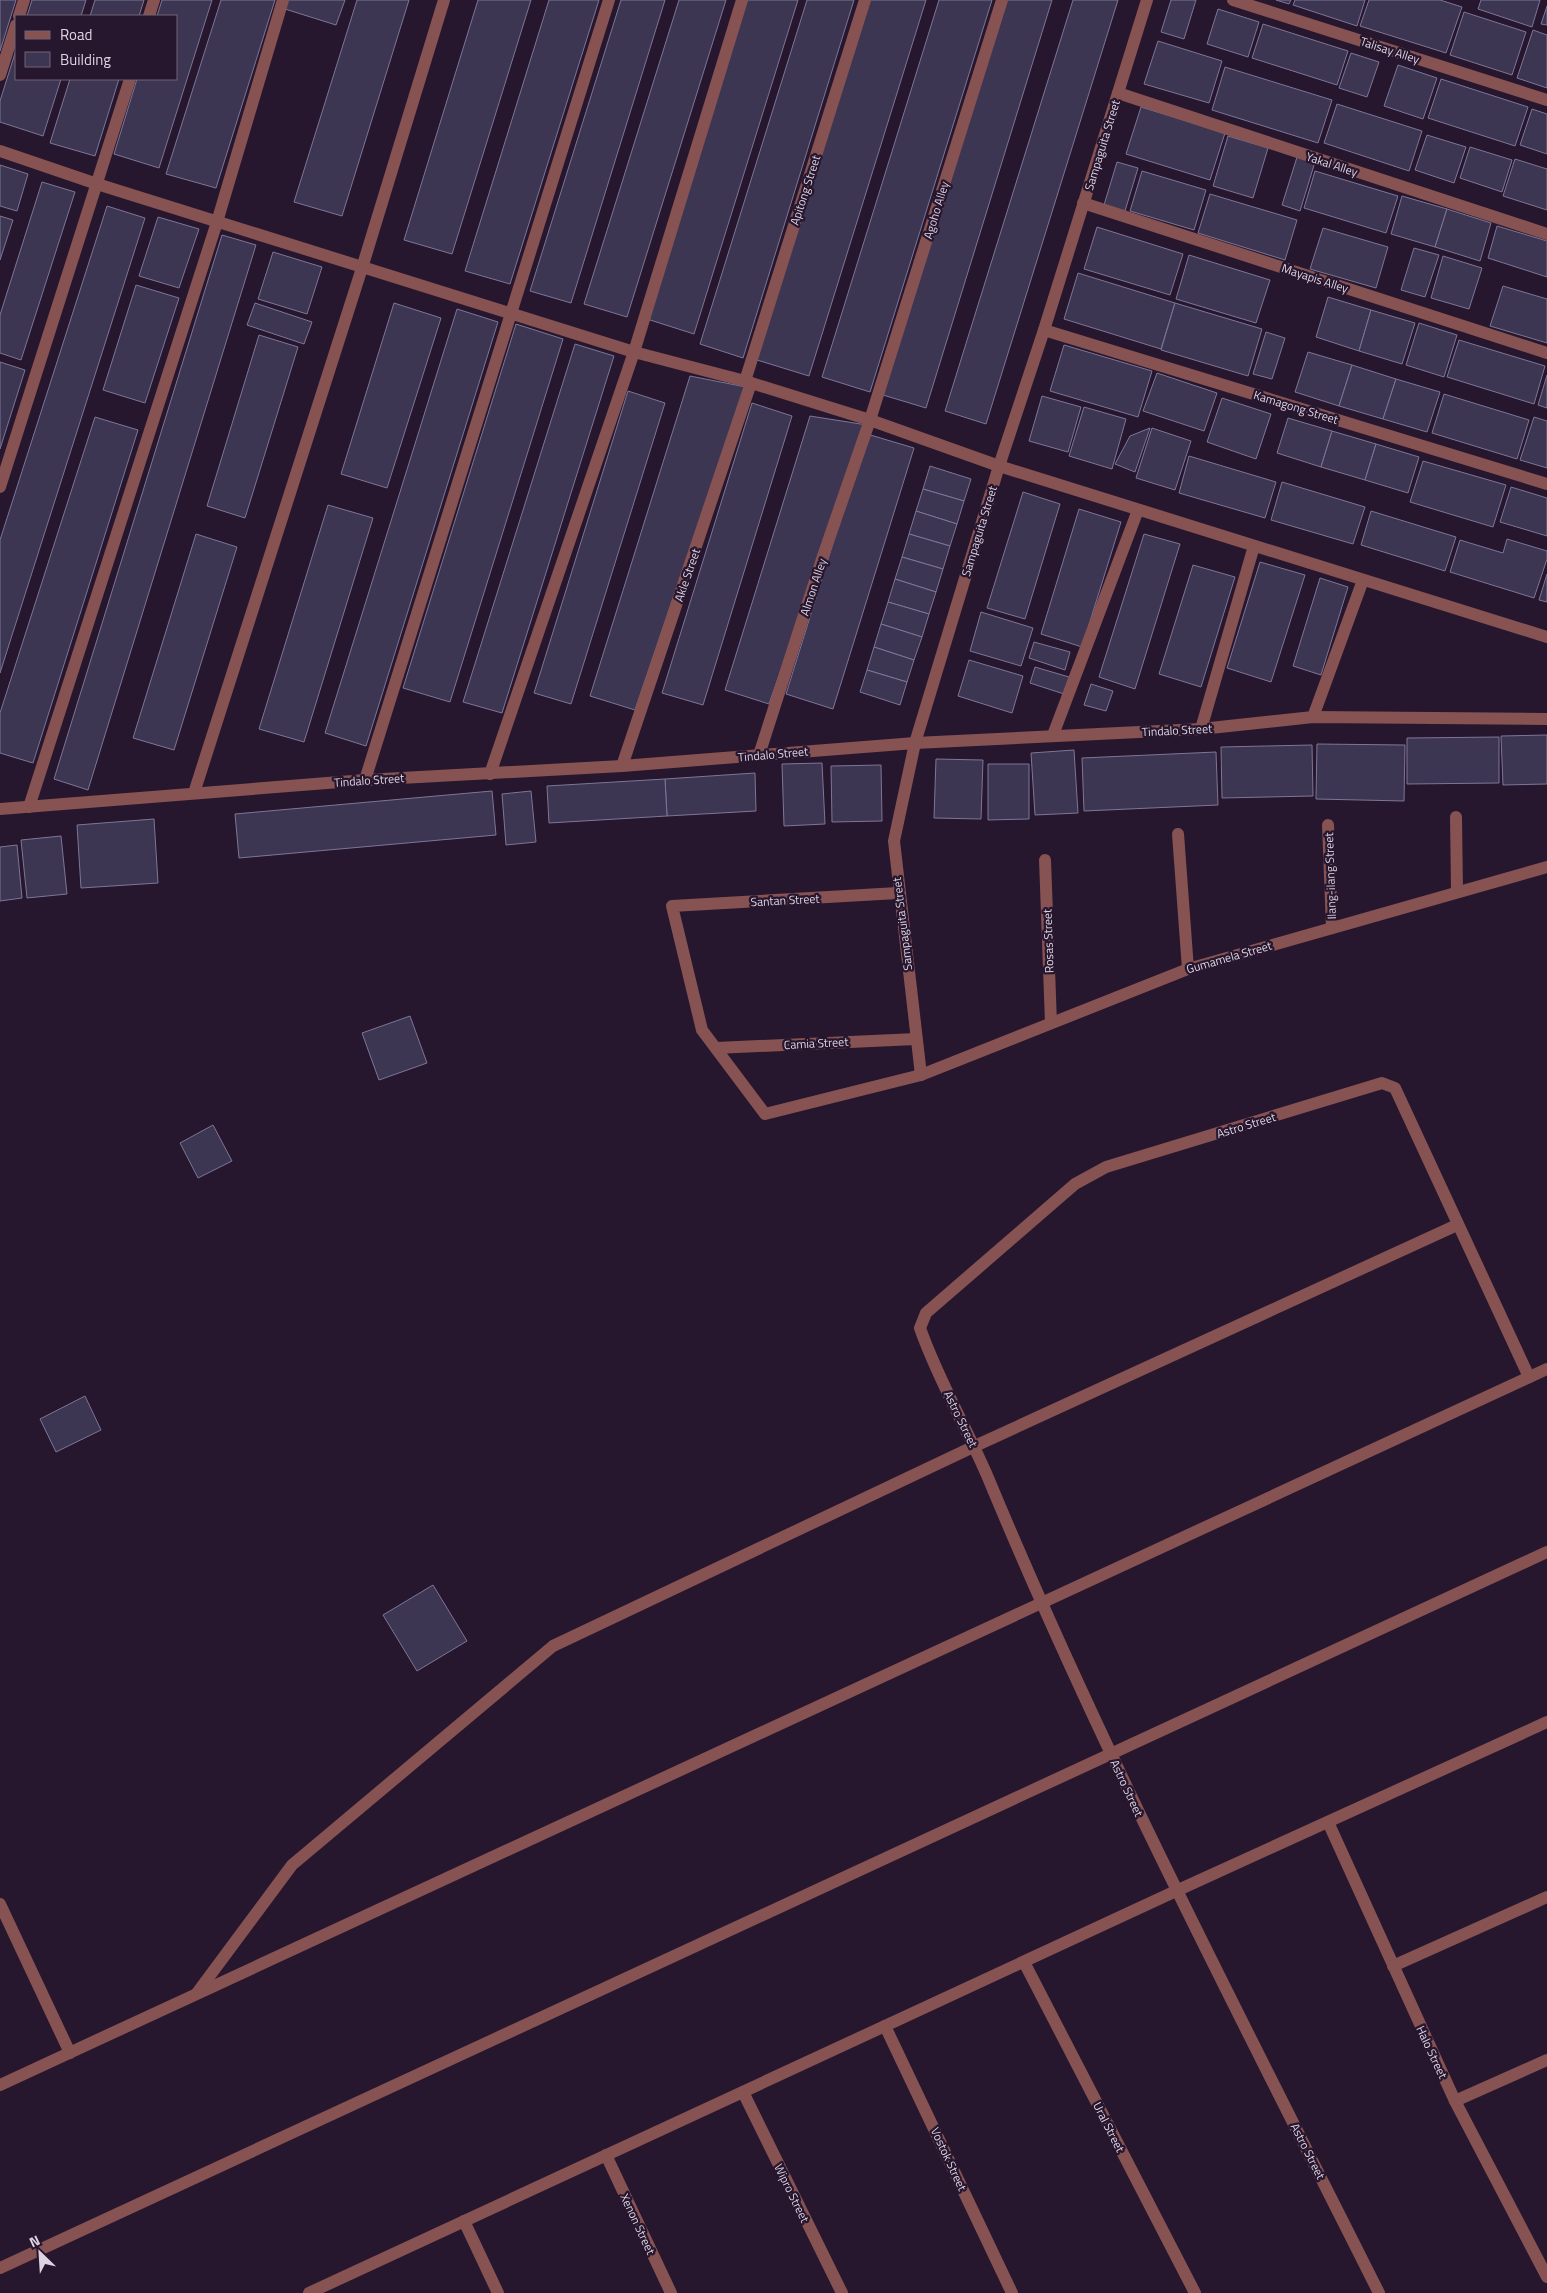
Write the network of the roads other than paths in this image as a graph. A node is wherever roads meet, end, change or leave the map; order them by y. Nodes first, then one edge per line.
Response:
1 (24, 0) edge
2 (154, 0) edge
3 (283, 0) edge
4 (444, 0) edge
5 (609, 0) edge
6 (742, 0) edge
7 (866, 0) edge
8 (1002, 0) edge
9 (1147, 0) edge
10 (1233, 0) edge
11 (19, 15) edge
12 (149, 15) edge
13 (15, 28) edge
14 (0, 75) edge
15 (130, 80) edge
16 (1118, 93) junction
17 (1547, 100) edge
18 (0, 152) edge
19 (97, 184) junction
20 (1084, 203) junction
21 (217, 222) junction
22 (1547, 234) edge
23 (362, 268) junction
24 (511, 314) junction
25 (1044, 330) junction
26 (634, 352) junction
27 (1547, 353) edge
28 (748, 382) junction
29 (870, 420) junction
30 (999, 466) junction
31 (1547, 484) edge
32 (0, 486) edge
33 (1138, 510) junction
34 (1254, 546) junction
35 (1363, 580) junction
36 (1547, 637) edge
37 (1313, 717) junction
38 (1547, 719) edge
39 (1201, 729) junction
40 (1053, 735) junction
41 (916, 743) junction
42 (759, 755) junction
43 (622, 766) junction
44 (490, 774) junction
45 (364, 780) junction
46 (194, 794) junction
47 (29, 808) junction
48 (0, 809) edge
49 (1456, 817) dead end
50 (1328, 825) dead end
51 (1178, 834) dead end
52 (1045, 860) dead end
53 (1547, 867) edge
54 (1457, 891) junction
55 (898, 893) junction
56 (1332, 928) junction
57 (1188, 969) junction
58 (1051, 1023) junction
59 (916, 1039) junction
60 (716, 1048) junction
61 (921, 1075) junction
62 (1457, 1225) junction
63 (1547, 1368) edge
64 (1529, 1377) junction
65 (975, 1446) junction
66 (1547, 1552) edge
67 (1040, 1602) junction
68 (1547, 1722) edge
69 (1110, 1752) junction
70 (1328, 1822) junction
71 (1176, 1891) junction
72 (1547, 1897) edge
73 (0, 1904) edge
74 (1024, 1962) junction
75 (1393, 1966) junction
76 (195, 1995) junction
77 (885, 2026) junction
78 (70, 2053) junction
79 (1547, 2060) edge
80 (0, 2085) edge
81 (743, 2092) junction
82 (1455, 2101) junction
83 (606, 2155) junction
84 (464, 2221) junction
85 (0, 2268) edge
86 (1547, 2276) edge
87 (324, 2290) edge
88 (309, 2293) edge
89 (498, 2293) edge
90 (671, 2293) edge
91 (842, 2293) edge
92 (1012, 2293) edge
93 (1195, 2293) edge
94 (1379, 2293) edge

1 - 11 street
2 - 12 street
3 - 21 street
4 - 23 street
5 - 24 street
6 - 26 street
7 - 28 street, Apitong Street
8 - 29 street, Agoho Alley
9 - 16 street, Sampaguita Street
10 - 17 street, Talisay Alley
13 - 14 street
15 - 19 street
16 - 20 street, Sampaguita Street
16 - 22 street, Yakal Alley
18 - 19 street
19 - 21 street
19 - 32 street
20 - 25 street, Sampaguita Street
20 - 27 street, Mayapis Alley
21 - 23 street
21 - 47 street
23 - 24 street
23 - 46 street
24 - 26 street
24 - 45 street
25 - 30 street, Sampaguita Street
25 - 31 street, Kamagong Street
26 - 28 street
26 - 44 street
28 - 29 street
28 - 43 street, Akle Street
29 - 30 street
29 - 42 street, Almon Alley
30 - 33 street
30 - 41 street, Sampaguita Street
33 - 34 street
33 - 40 street
34 - 35 street
34 - 39 street
35 - 36 street
35 - 37 street
37 - 38 street, Tindalo Street
37 - 39 street, Tindalo Street
39 - 40 street, Tindalo Street
40 - 41 street, Tindalo Street
41 - 42 street, Tindalo Street
41 - 55 street, Sampaguita Street
42 - 43 street, Tindalo Street
43 - 44 street, Tindalo Street
44 - 45 street, Tindalo Street
45 - 46 street, Tindalo Street
46 - 47 street, Tindalo Street
47 - 48 street, Tindalo Street
49 - 54 street
50 - 56 street, Ilang-ilang Street
51 - 57 street
52 - 58 street, Rosas Street
53 - 54 street, Gumamela Street
54 - 56 street, Gumamela Street
55 - 59 street, Sampaguita Street
55 - 60 street, Santan Street
56 - 57 street, Gumamela Street
57 - 58 street, Gumamela Street
58 - 61 street, Gumamela Street
59 - 60 street, Camia Street
59 - 61 street, Sampaguita Street
60 - 61 street, Gumamela Street
62 - 64 street, Astro Street
62 - 65 street
62 - 65 street, Astro Street
63 - 64 street
64 - 67 street
65 - 67 street, Astro Street
65 - 76 street
66 - 69 street
67 - 69 street, Astro Street
67 - 76 street
68 - 70 street
69 - 71 street, Astro Street
69 - 85 street
70 - 71 street
70 - 75 street, Halo Street
71 - 74 street
71 - 94 street, Astro Street
72 - 75 street
73 - 78 street
74 - 77 street
74 - 93 street, Ural Street
75 - 82 street, Halo Street
76 - 78 street
77 - 81 street
77 - 92 street, Vostok Street
78 - 80 street
79 - 82 street
81 - 83 street
81 - 91 street, Wipro Street
82 - 86 street, Halo Street
83 - 84 street
83 - 90 street, Xenon Street
84 - 87 street
84 - 89 street
87 - 88 street

